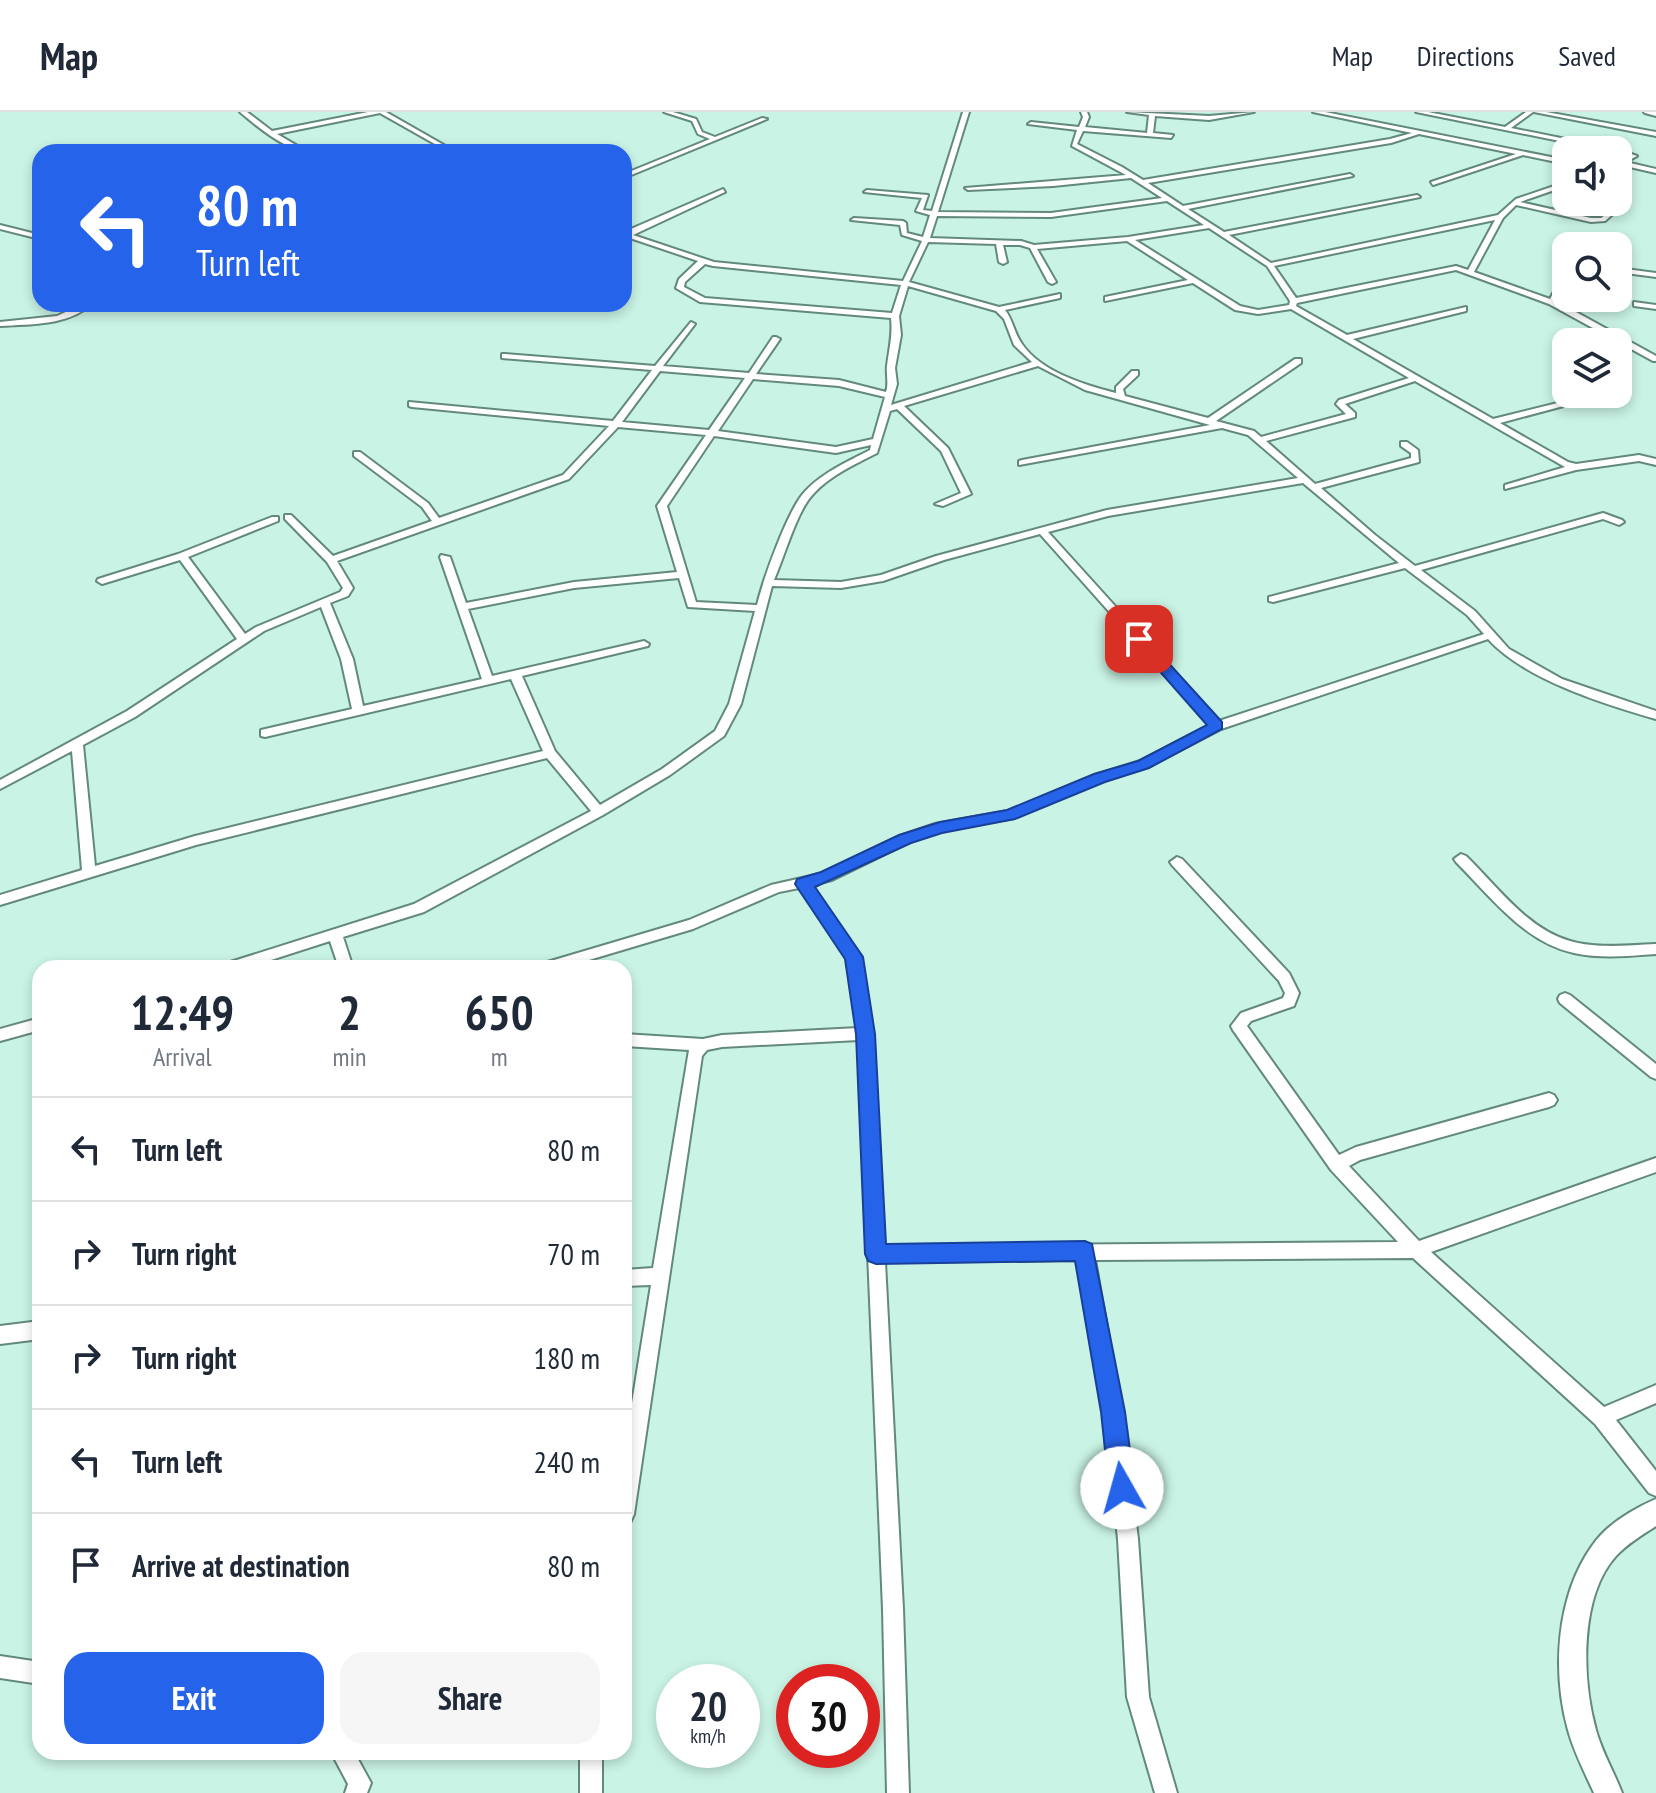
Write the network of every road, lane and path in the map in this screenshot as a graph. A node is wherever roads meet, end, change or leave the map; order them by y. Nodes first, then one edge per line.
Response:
1 (243, 112) edge
2 (380, 112) edge
3 (667, 112) edge
4 (966, 112) edge
5 (1084, 112) edge
6 (1130, 112) edge
7 (1251, 112) edge
8 (1316, 112) edge
9 (1419, 112) edge
10 (1530, 112) edge
11 (1537, 112) edge
12 (1647, 112) edge
13 (1656, 114) edge
14 (1152, 115) junction
15 (764, 119) dead end
16 (1031, 124) dead end
17 (1601, 124) junction
18 (1080, 129) junction
19 (1506, 129) junction
20 (1421, 132) junction
21 (271, 133) junction
22 (1656, 134) edge
23 (1150, 135) junction
24 (1171, 136) dead end
25 (1588, 136) edge
26 (1552, 138) edge
27 (715, 139) junction
28 (291, 144) edge
29 (438, 144) edge
30 (1524, 153) junction
31 (1552, 159) edge
32 (1632, 166) edge
33 (1656, 171) edge
34 (632, 173) edge
35 (1132, 176) junction
36 (1350, 176) dead end
37 (1143, 182) junction
38 (1433, 183) dead end
39 (968, 188) dead end
40 (1552, 189) edge
41 (723, 191) dead end
42 (867, 192) dead end
43 (1417, 197) dead end
44 (1167, 199) junction
45 (1515, 203) junction
46 (1181, 208) junction
47 (1552, 211) edge
48 (935, 214) junction
49 (1573, 216) edge
50 (1608, 216) edge
51 (1500, 217) junction
52 (854, 220) dead end
53 (1211, 226) junction
54 (0, 227) edge
55 (632, 231) edge
56 (1224, 234) junction
57 (32, 235) edge
58 (632, 236) edge
59 (1128, 239) junction
60 (926, 240) junction
61 (999, 242) junction
62 (1033, 247) junction
63 (703, 261) junction
64 (1003, 262) dead end
65 (1270, 265) junction
66 (1632, 272) edge
67 (1470, 273) junction
68 (1656, 275) edge
69 (1191, 281) junction
70 (1052, 282) dead end
71 (905, 283) junction
72 (1057, 296) dead end
73 (1108, 299) dead end
74 (1552, 302) edge
75 (1293, 304) junction
76 (1637, 304) dead end
77 (1656, 307) edge
78 (999, 309) junction
79 (1463, 309) dead end
80 (80, 312) edge
81 (1570, 312) edge
82 (895, 316) junction
83 (0, 324) edge
84 (691, 324) dead end
85 (1345, 338) junction
86 (776, 339) dead end
87 (505, 356) dead end
88 (1656, 359) edge
89 (1298, 361) dead end
90 (1039, 363) junction
91 (659, 367) junction
92 (1135, 373) dead end
93 (752, 376) junction
94 (1414, 379) junction
95 (1121, 396) junction
96 (891, 403) junction
97 (412, 404) dead end
98 (1552, 406) edge
99 (1211, 420) junction
100 (1492, 422) junction
101 (1226, 425) junction
102 (614, 426) junction
103 (712, 433) junction
104 (1260, 440) junction
105 (877, 441) junction
106 (1404, 444) dead end
107 (357, 454) dead end
108 (1656, 462) edge
109 (1022, 463) dead end
110 (1576, 467) junction
111 (1305, 480) junction
112 (1315, 487) junction
113 (1508, 487) dead end
114 (940, 504) dead end
115 (288, 517) dead end
116 (275, 519) dead end
117 (437, 522) junction
118 (1619, 522) dead end
119 (1042, 531) junction
120 (182, 556) junction
121 (445, 557) dead end
122 (331, 560) junction
123 (1411, 566) junction
124 (683, 575) junction
125 (102, 581) dead end
126 (768, 583) junction
127 (1273, 599) dead end
128 (325, 603) junction
129 (462, 607) junction
130 (762, 608) junction
131 (1490, 635) junction
132 (243, 639) junction
133 (644, 644) dead end
134 (515, 674) junction
135 (488, 681) junction
136 (358, 711) junction
137 (1656, 715) edge
138 (1217, 726) junction
139 (265, 733) dead end
140 (77, 744) junction
141 (550, 753) junction
142 (0, 785) edge
143 (599, 812) junction
144 (1461, 859) dead end
145 (1177, 862) dead end
146 (89, 873) junction
147 (803, 884) junction
148 (0, 900) edge
149 (335, 934) junction
150 (1656, 949) edge
151 (254, 960) edge
152 (343, 960) edge
153 (571, 960) edge
154 (1565, 999) dead end
155 (32, 1026) edge
156 (866, 1034) junction
157 (0, 1035) edge
158 (632, 1041) edge
159 (703, 1045) junction
160 (1656, 1073) edge
161 (1549, 1100) dead end
162 (1337, 1165) junction
163 (1656, 1165) edge
164 (1416, 1250) junction
165 (1085, 1251) junction
166 (876, 1254) junction
167 (662, 1276) junction
168 (632, 1278) edge
169 (32, 1331) edge
170 (0, 1335) edge
171 (1656, 1394) edge
172 (1602, 1417) junction
173 (632, 1464) edge
174 (1656, 1486) edge
175 (1656, 1512) edge
176 (0, 1667) edge
177 (32, 1672) edge
178 (347, 1760) edge
179 (591, 1760) edge
180 (356, 1793) edge
181 (591, 1793) edge
182 (898, 1793) edge
183 (1166, 1793) edge
184 (1608, 1793) edge

1 - 21 street
2 - 21 street
2 - 29 street
3 - 27 street
4 - 48 street
5 - 18 street
6 - 14 street
7 - 14 street
8 - 20 street
9 - 19 street
10 - 19 street
11 - 17 street
12 - 13 street
14 - 23 street
15 - 27 street
16 - 18 street
17 - 22 street
17 - 25 street
18 - 23 street
18 - 35 street
19 - 26 street
20 - 30 street
20 - 37 street
21 - 28 street
23 - 24 street
27 - 34 street
30 - 31 street
30 - 38 street
32 - 33 street
35 - 37 street
35 - 39 street
36 - 46 street
37 - 44 street
40 - 45 street
41 - 55 street
42 - 48 street
43 - 56 street
44 - 46 street
44 - 48 street
45 - 47 street
45 - 51 street
46 - 53 street
48 - 60 street
49 - 50 street
51 - 65 street
51 - 67 street
52 - 60 street
53 - 56 street
53 - 59 street
54 - 57 street
56 - 65 street
58 - 63 street
59 - 62 street
59 - 69 street
60 - 61 street
60 - 71 street
61 - 62 street
61 - 64 street
62 - 70 street
63 - 71 street
63 - 82 street
65 - 75 street
66 - 68 street
67 - 74 street
67 - 75 street
69 - 73 street
69 - 75 street
71 - 78 street
71 - 82 street
72 - 78 street
75 - 85 street
76 - 77 street
78 - 90 street
79 - 85 street
80 - 83 street
81 - 88 street
82 - 96 street
84 - 91 street
85 - 94 street
86 - 93 street
87 - 91 street
89 - 99 street
90 - 95 street
90 - 96 street
91 - 93 street
91 - 102 street
92 - 95 street
93 - 96 street
93 - 103 street
94 - 100 street
94 - 104 street
95 - 99 street
96 - 105 street
96 - 114 street
97 - 102 street
98 - 100 street
99 - 101 street
100 - 110 street
101 - 104 street
101 - 109 street
102 - 103 street
102 - 117 street
103 - 105 street
103 - 124 street
104 - 111 street
105 - 126 street
106 - 112 street
107 - 117 street
108 - 110 street
110 - 113 street
111 - 112 street
111 - 119 street
112 - 123 street
115 - 122 street
116 - 120 street
117 - 122 street
118 - 123 street
119 - 126 street
119 - 138 street
120 - 125 street
120 - 132 street
121 - 129 street
122 - 128 street
123 - 127 street
123 - 131 street
124 - 129 street
124 - 130 street
126 - 130 street
128 - 132 street
128 - 136 street
129 - 135 street
130 - 143 street
131 - 137 street
131 - 138 street
132 - 140 street
133 - 134 street
134 - 135 street
134 - 141 street
135 - 136 street
136 - 139 street
138 - 147 street
140 - 142 street
140 - 146 street
141 - 143 street
141 - 146 street
143 - 149 street
144 - 150 street
145 - 162 street
146 - 148 street
147 - 153 street
147 - 156 street
149 - 151 street
149 - 152 street
154 - 160 street
155 - 157 street
156 - 159 street
156 - 166 street
158 - 159 street
159 - 167 street
161 - 162 street
162 - 164 street
163 - 164 street
164 - 165 street
164 - 172 street
165 - 166 street
165 - 183 street
166 - 182 street
167 - 168 street
167 - 173 street
169 - 170 street
171 - 172 street
172 - 174 street
175 - 184 street
176 - 177 street
178 - 180 street
179 - 181 street

